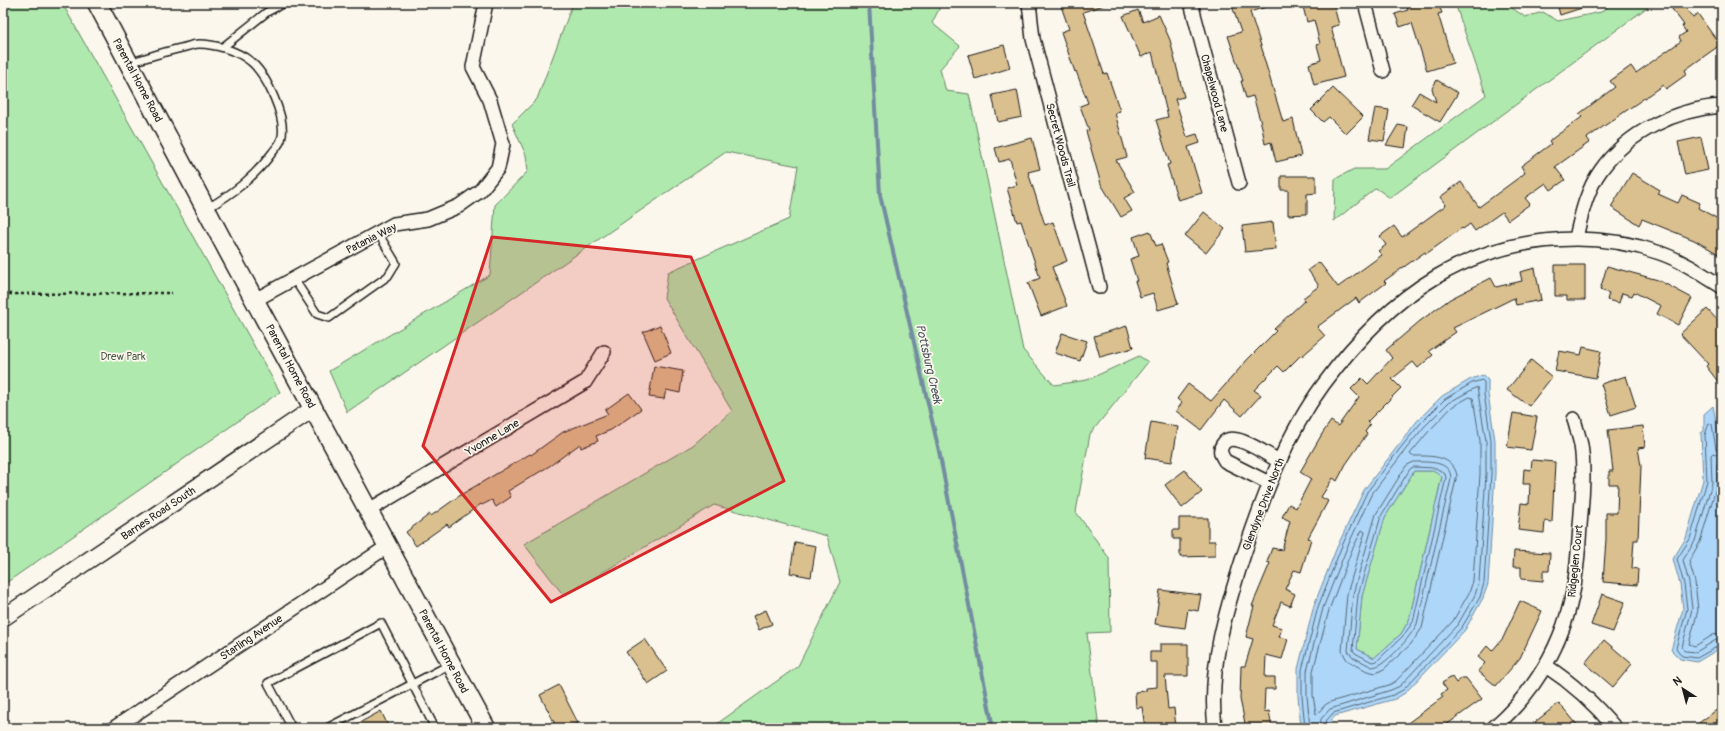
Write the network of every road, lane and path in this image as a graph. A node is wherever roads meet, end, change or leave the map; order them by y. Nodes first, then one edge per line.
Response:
1 (97, 3) edge
2 (284, 3) edge
3 (486, 3) edge
4 (1029, 3) edge
5 (1191, 3) edge
6 (1366, 3) edge
7 (223, 47) junction
8 (129, 63) junction
9 (1384, 71) dead end
10 (1722, 106) edge
11 (1239, 183) dead end
12 (206, 209) junction
13 (378, 233) junction
14 (1576, 238) junction
15 (294, 279) junction
16 (1099, 287) dead end
17 (1722, 287) edge
18 (172, 293) dead end
19 (3, 294) edge
20 (255, 300) junction
21 (604, 352) dead end
22 (314, 408) junction
23 (1574, 418) dead end
24 (1279, 461) junction
25 (1269, 483) junction
26 (369, 510) junction
27 (388, 546) junction
28 (3, 618) edge
29 (452, 664) junction
30 (1546, 666) junction
31 (413, 684) junction
32 (114, 728) edge
33 (292, 728) edge
34 (327, 728) edge
35 (435, 728) edge
36 (486, 728) edge
37 (1215, 728) edge
38 (1493, 728) edge
39 (1615, 728) edge

1 - 8 main road, Parental Home Road
2 - 7 lane
3 - 13 street, Patania Way
4 - 16 street, Secret Woods Trail
5 - 11 street, Chapelwood Lane
6 - 9 street
7 - 8 lane
7 - 12 lane
8 - 12 main road, Parental Home Road
10 - 14 street
12 - 20 main road, Parental Home Road
13 - 15 street, Patania Way
13 - 15 lane
14 - 17 street, Glendyne Drive North
14 - 24 street, Glendyne Drive North
15 - 20 street, Patania Way
18 - 19 path
20 - 22 main road, Parental Home Road
21 - 26 street, Yvonne Lane
22 - 26 main road, Parental Home Road
22 - 28 street, Barnes Road South
23 - 30 street, Ridgeglen Court
24 - 25 street, Glendyne Drive North
24 - 25 street
25 - 37 street, Glendyne Drive North
26 - 27 main road, Parental Home Road
27 - 29 main road, Parental Home Road
27 - 32 street, Starling Avenue
29 - 31 lane
29 - 36 main road, Parental Home Road
30 - 38 street, Ridgeglen Court
30 - 39 street
31 - 33 lane
31 - 34 lane
31 - 35 lane

